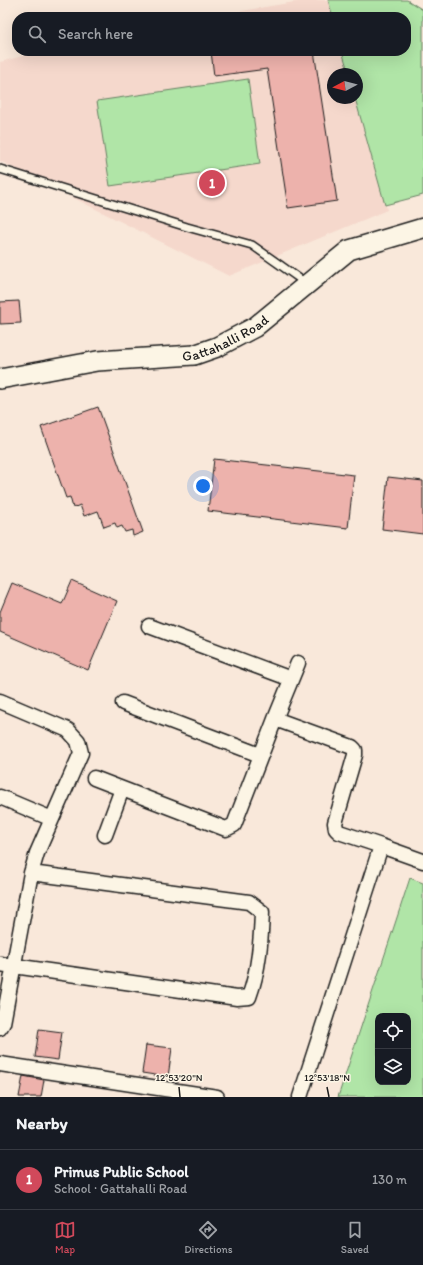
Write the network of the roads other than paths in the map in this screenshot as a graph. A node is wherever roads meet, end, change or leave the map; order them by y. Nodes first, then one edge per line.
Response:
1 (0, 169) edge
2 (423, 228) edge
3 (307, 284) junction
4 (0, 379) edge
5 (150, 626) dead end
6 (298, 663) dead end
7 (291, 679) junction
8 (0, 702) edge
9 (123, 703) dead end
10 (275, 719) junction
11 (260, 754) junction
12 (94, 778) dead end
13 (122, 789) junction
14 (0, 797) edge
15 (52, 819) junction
16 (105, 835) dead end
17 (381, 846) junction
18 (423, 861) edge
19 (31, 873) junction
20 (7, 966) edge
21 (0, 1028) edge
22 (0, 1064) edge
23 (217, 1097) edge
24 (300, 1097) edge

1 - 3 lane
2 - 3 main road, Gattahalli Road
3 - 4 main road, Gattahalli Road
5 - 7 street
6 - 7 street
7 - 10 street
8 - 15 street
9 - 11 street
10 - 11 street
10 - 17 street
11 - 13 street
12 - 13 street
13 - 16 street
14 - 15 street
15 - 19 street
17 - 18 street
17 - 24 street
19 - 20 street
19 - 20 street
20 - 21 street
22 - 23 street

